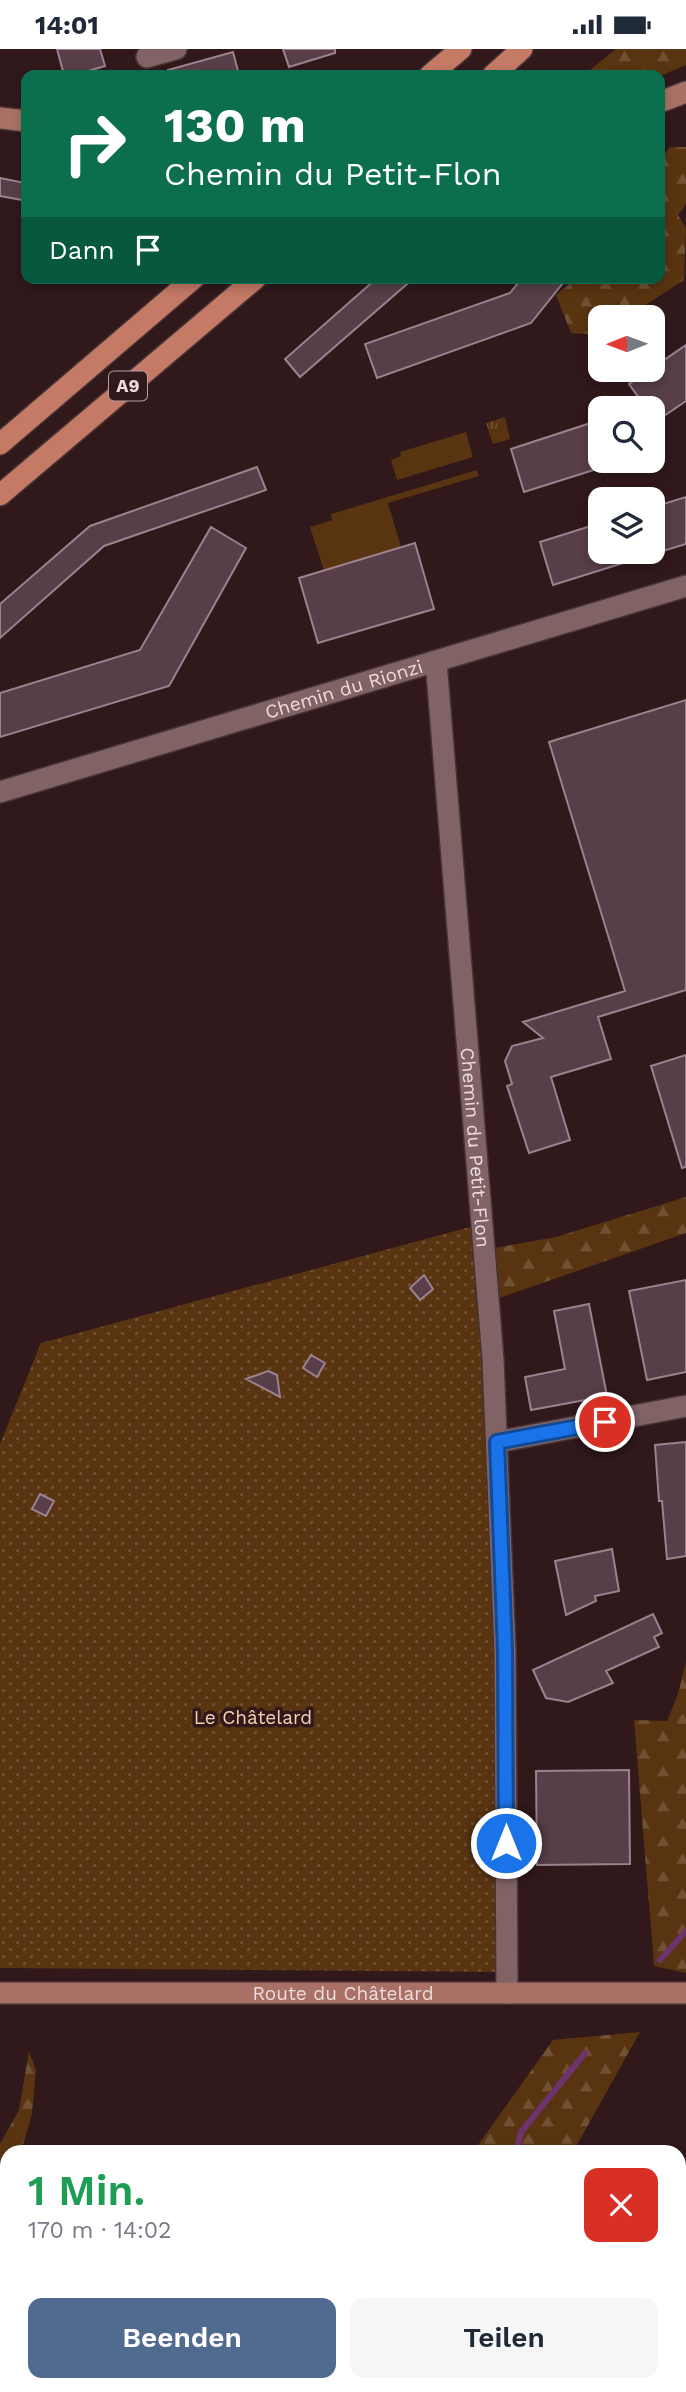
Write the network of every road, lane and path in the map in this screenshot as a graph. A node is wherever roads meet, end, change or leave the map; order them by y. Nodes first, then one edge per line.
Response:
1 (176, 49) edge
2 (461, 49) edge
3 (522, 49) edge
4 (148, 57) dead end
5 (436, 70) edge
6 (499, 70) edge
7 (686, 92) edge
8 (665, 100) edge
9 (0, 118) edge
10 (21, 120) edge
11 (187, 284) edge
12 (249, 284) edge
13 (0, 444) edge
14 (0, 495) edge
15 (686, 586) edge
16 (436, 661) junction
17 (0, 792) edge
18 (686, 1406) edge
19 (497, 1442) junction
20 (0, 1993) edge
21 (507, 1993) junction
22 (686, 1993) edge

1 - 4 street
2 - 5 highway
3 - 6 highway
7 - 8 main road
9 - 10 main road
11 - 13 highway, A9
12 - 14 highway, A9
15 - 16 street, Chemin du Rionzi
16 - 17 street, Chemin du Rionzi
16 - 19 street, Chemin du Petit-Flon
18 - 19 street
19 - 21 street, Chemin du Petit-Flon
20 - 21 main road, Route du Châtelard
21 - 22 main road, Route du Châtelard

